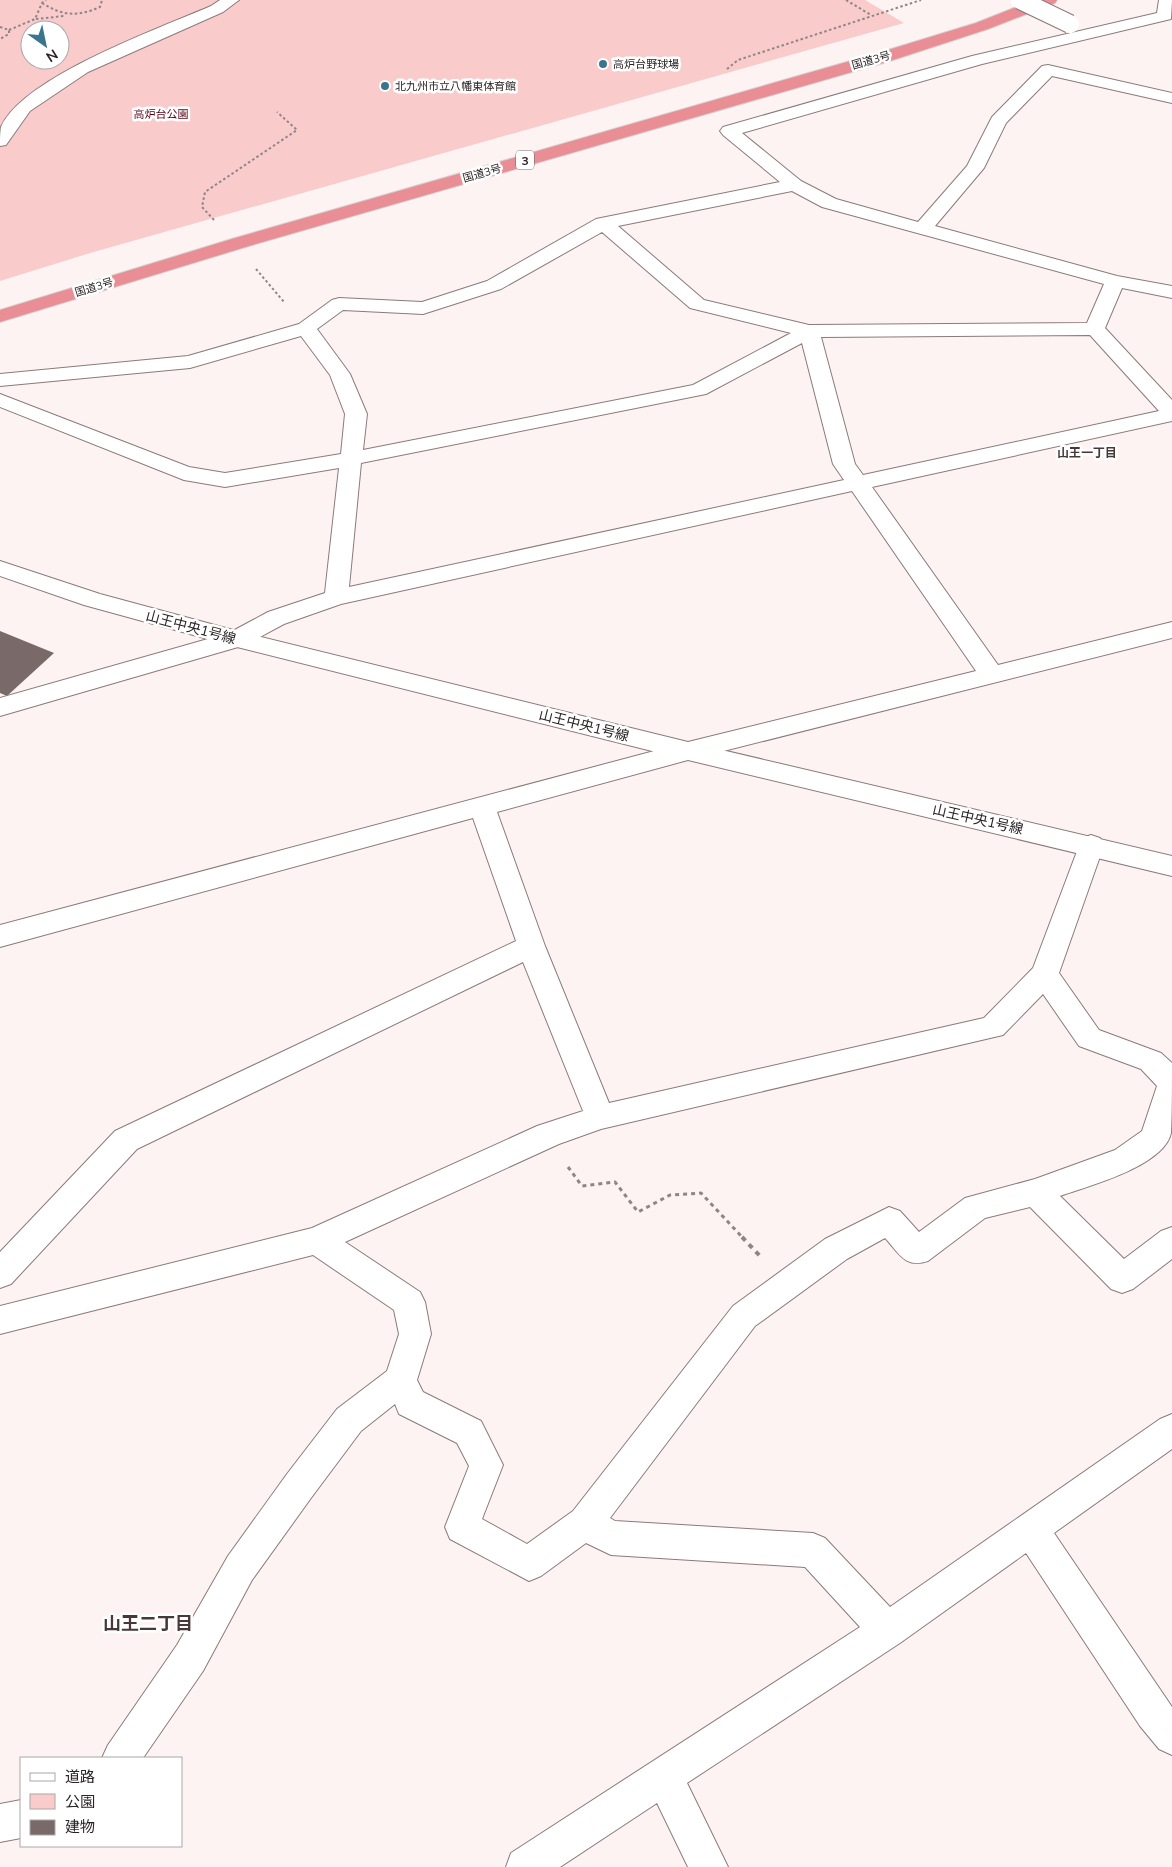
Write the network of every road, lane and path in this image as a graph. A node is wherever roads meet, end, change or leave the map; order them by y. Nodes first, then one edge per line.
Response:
1 (46, 0) edge
2 (102, 0) edge
3 (231, 0) edge
4 (846, 0) edge
5 (921, 0) edge
6 (1002, 0) edge
7 (1020, 0) edge
8 (1049, 0) edge
9 (1167, 0) edge
10 (42, 3) junction
11 (871, 15) junction
12 (66, 16) junction
13 (35, 19) junction
14 (1070, 24) dead end
15 (0, 27) edge
16 (9, 30) junction
17 (0, 39) edge
18 (978, 60) junction
19 (1048, 70) junction
20 (725, 71) dead end
21 (1172, 98) edge
22 (657, 105) dead end
23 (277, 112) dead end
24 (0, 141) edge
25 (794, 185) junction
26 (257, 220) dead end
27 (218, 223) dead end
28 (603, 223) junction
29 (923, 228) junction
30 (250, 262) dead end
31 (86, 272) dead end
32 (1115, 281) junction
33 (1172, 292) edge
34 (0, 316) edge
35 (306, 328) junction
36 (1094, 329) junction
37 (809, 331) junction
38 (0, 380) edge
39 (0, 400) edge
40 (1172, 414) edge
41 (351, 459) junction
42 (857, 483) junction
43 (0, 568) edge
44 (336, 597) junction
45 (1172, 630) edge
46 (237, 639) junction
47 (992, 675) junction
48 (0, 707) edge
49 (688, 751) junction
50 (482, 806) junction
51 (1091, 845) junction
52 (1172, 866) edge
53 (0, 936) edge
54 (531, 946) junction
55 (1045, 974) junction
56 (1172, 1083) edge
57 (600, 1117) junction
58 (548, 1135) junction
59 (1036, 1192) junction
60 (317, 1240) junction
61 (1172, 1241) edge
62 (0, 1274) edge
63 (788, 1285) junction
64 (0, 1320) edge
65 (400, 1380) junction
66 (1172, 1430) edge
67 (585, 1523) junction
68 (1031, 1529) junction
69 (887, 1630) junction
70 (1172, 1736) edge
71 (122, 1757) edge
72 (664, 1778) junction
73 (20, 1820) edge
74 (0, 1823) edge
75 (524, 1867) edge
76 (709, 1867) edge

1 - 10 path
2 - 12 path
3 - 24 street
4 - 11 path
5 - 11 path
6 - 22 highway, 国道3号
7 - 14 street, bridge
8 - 34 highway, 国道3号 / 3
9 - 18 street
10 - 12 path
10 - 13 path
11 - 20 path
12 - 13 path
13 - 16 path
15 - 16 path
16 - 17 path
18 - 19 street
18 - 25 street
19 - 21 street
19 - 29 street
23 - 27 path
25 - 28 street
25 - 29 street
26 - 31 highway, 国道3号
28 - 35 street
28 - 37 street
29 - 32 street
30 - 35 path
32 - 33 street
32 - 36 street
35 - 38 street
35 - 41 street
36 - 37 street
36 - 40 street
37 - 41 street
37 - 42 street
39 - 41 street
40 - 42 street
41 - 44 street
42 - 44 street
42 - 47 street
43 - 46 street, 山王中央1号線
44 - 46 street
45 - 47 street
46 - 48 street
46 - 49 street, 山王中央1号線
47 - 49 street
49 - 50 street
49 - 51 street, 山王中央1号線
50 - 53 street
50 - 54 street
51 - 52 street, 山王中央1号線
51 - 55 street
54 - 57 street
54 - 62 street
55 - 56 street
55 - 57 street
56 - 59 street
57 - 58 street
58 - 60 street
58 - 63 path
59 - 61 street
59 - 63 street
60 - 64 street
60 - 65 street
63 - 67 street
65 - 67 street
65 - 71 street
66 - 68 street
67 - 69 street
68 - 69 street
68 - 70 street
69 - 72 street
72 - 75 street
72 - 76 street
73 - 74 street

